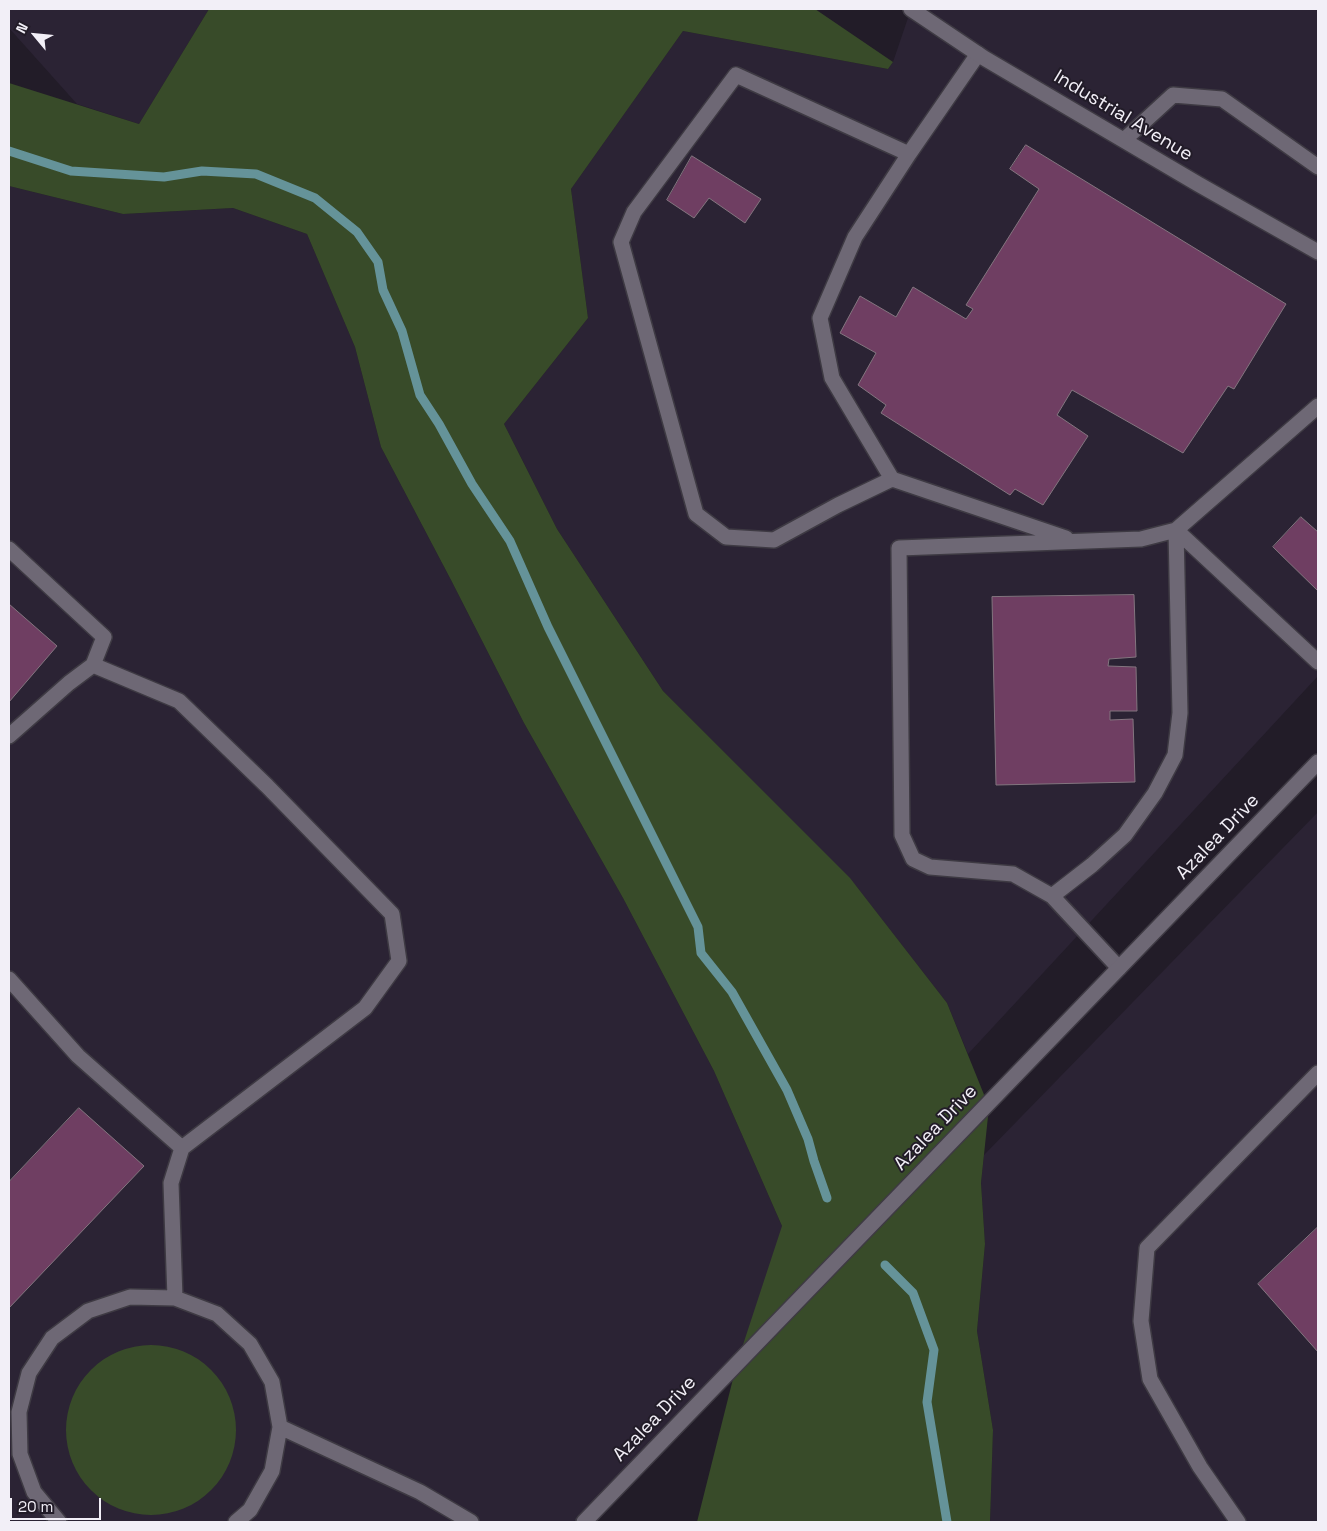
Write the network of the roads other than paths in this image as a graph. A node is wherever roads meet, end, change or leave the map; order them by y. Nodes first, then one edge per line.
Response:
1 (911, 9) edge
2 (978, 54) junction
3 (1124, 140) junction
4 (909, 154) junction
5 (1318, 167) edge
6 (1318, 252) edge
7 (1318, 406) edge
8 (892, 479) junction
9 (1176, 530) junction
10 (1074, 541) junction
11 (9, 549) edge
12 (1318, 662) edge
13 (92, 665) junction
14 (9, 736) edge
15 (1318, 762) edge
16 (1052, 896) junction
17 (1119, 968) junction
18 (9, 979) edge
19 (1318, 1073) edge
20 (182, 1148) junction
21 (175, 1298) junction
22 (280, 1426) junction
23 (14, 1455) edge
24 (59, 1522) edge
25 (236, 1522) edge
26 (471, 1522) edge
27 (584, 1522) edge
28 (1238, 1522) edge

1 - 2 street, Industrial Avenue
2 - 3 street, Industrial Avenue
2 - 4 street
3 - 5 street
3 - 6 street, Industrial Avenue
4 - 8 street
4 - 8 street
7 - 9 street
8 - 10 street
9 - 10 street
9 - 12 street
9 - 16 street
10 - 16 street
11 - 13 street
13 - 14 street
13 - 20 street
15 - 17 street, Azalea Drive
16 - 17 street
17 - 27 street, Azalea Drive
18 - 20 street
19 - 28 street
20 - 21 street
21 - 22 street
21 - 23 street
22 - 25 street
22 - 26 street
23 - 24 street

